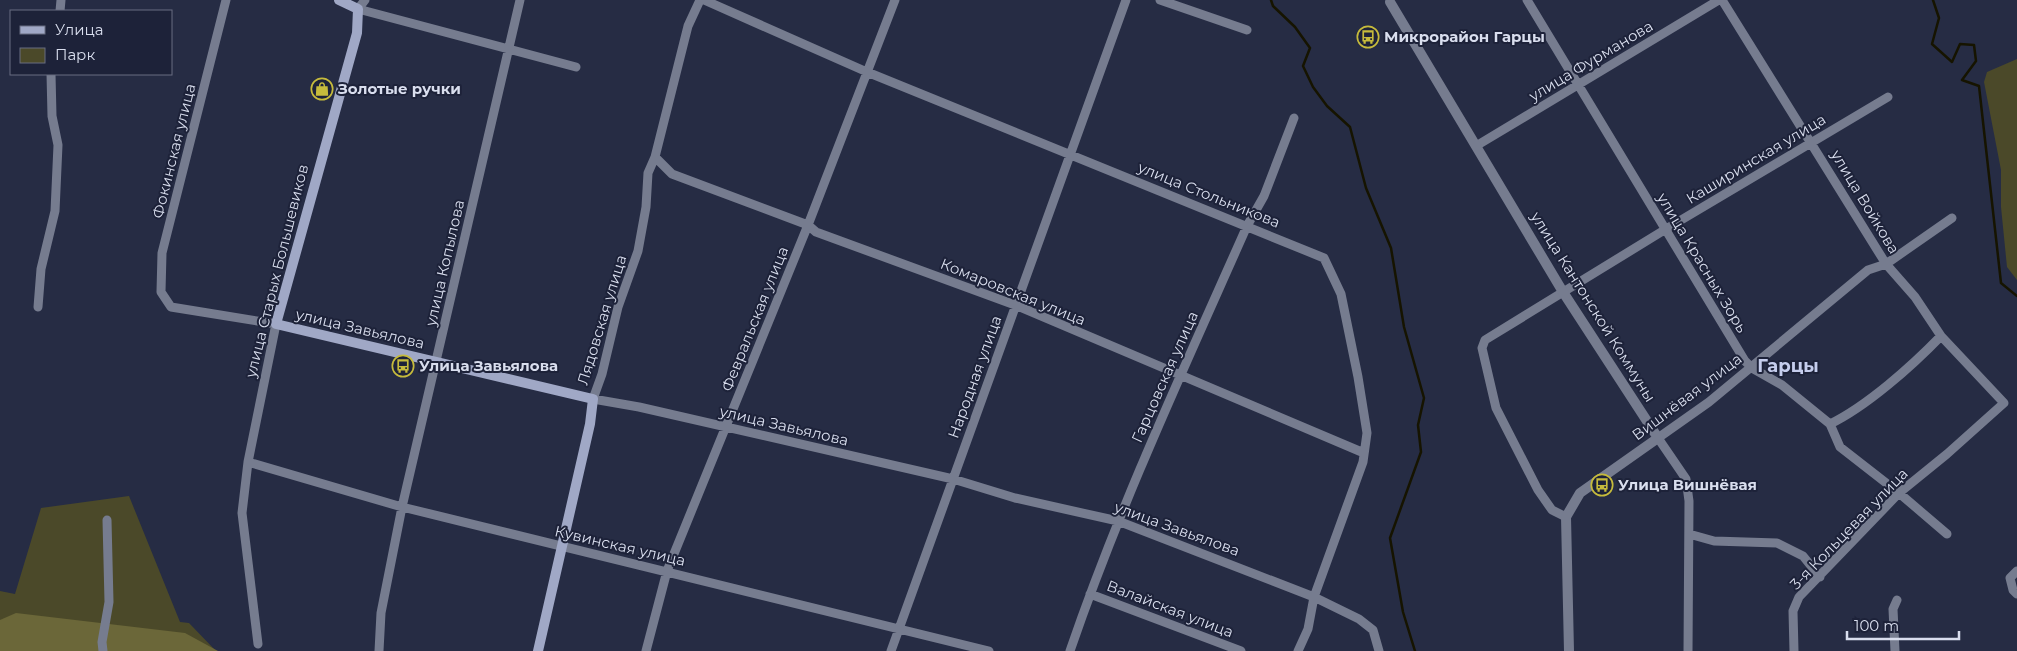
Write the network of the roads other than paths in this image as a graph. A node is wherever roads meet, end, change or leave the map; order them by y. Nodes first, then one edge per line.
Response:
1 (226, 0) edge
2 (339, 0) edge
3 (365, 0) edge
4 (520, 0) edge
5 (702, 0) edge
6 (895, 0) edge
7 (1126, 0) edge
8 (1160, 0) edge
9 (1527, 0) edge
10 (1721, 0) edge
11 (1391, 1) edge
12 (358, 9) junction
13 (1247, 30) dead end
14 (508, 48) junction
15 (576, 67) dead end
16 (867, 72) junction
17 (51, 75) edge
18 (1579, 84) junction
19 (1888, 97) dead end
20 (1294, 118) dead end
21 (1812, 141) junction
22 (1476, 146) junction
23 (1069, 155) junction
24 (655, 158) junction
25 (1952, 218) dead end
26 (808, 225) junction
27 (1247, 226) junction
28 (1666, 229) junction
29 (1886, 264) junction
30 (1564, 292) junction
31 (1015, 305) junction
32 (38, 307) dead end
33 (171, 307) joint
34 (276, 324) junction
35 (1941, 336) junction
36 (437, 363) junction
37 (1752, 368) junction
38 (1182, 374) junction
39 (593, 399) junction
40 (2004, 403) joint
41 (1830, 424) junction
42 (725, 429) junction
43 (1658, 438) junction
44 (1364, 453) junction
45 (248, 462) junction
46 (953, 479) junction
47 (1899, 493) junction
48 (402, 507) junction
49 (1566, 517) junction
50 (107, 520) dead end
51 (1118, 521) junction
52 (1689, 534) junction
53 (1947, 534) dead end
54 (561, 547) junction
55 (667, 571) junction
56 (2017, 571) edge
57 (1820, 577) junction
58 (2015, 592) edge
59 (1090, 594) junction
60 (1314, 597) junction
61 (1897, 600) dead end
62 (898, 627) junction
63 (258, 644) dead end
64 (103, 651) edge
65 (379, 651) edge
66 (538, 651) edge
67 (646, 651) edge
68 (891, 651) edge
69 (988, 651) edge
70 (1070, 651) edge
71 (1241, 651) edge
72 (1298, 651) edge
73 (1379, 651) edge
74 (1568, 651) edge
75 (1688, 651) edge
76 (1794, 651) edge
77 (1895, 651) edge

1 - 33 street, Фокинская улица
2 - 12 main road
3 - 12 street
4 - 14 street, улица Копылова
5 - 16 street, улица Стольникова
5 - 24 street, Лядовская улица
6 - 16 street, Февральская улица
7 - 23 street, Народная улица
8 - 13 street
9 - 18 street, улица Красных Зорь
10 - 18 street, улица Фурманова
10 - 21 street, улица Войкова
11 - 22 street, улица Кантонской Коммуны
12 - 14 street
12 - 34 main road, улица Старых Большевиков
14 - 15 street
14 - 36 street, улица Копылова
16 - 23 street, улица Стольникова
16 - 26 street, Февральская улица
17 - 32 street
18 - 22 street, улица Фурманова
18 - 28 street, улица Красных Зорь
19 - 21 street, Каширинская улица
20 - 27 street, Гарцовская улица
21 - 28 street, Каширинская улица
21 - 29 street, улица Войкова
22 - 30 street, улица Кантонской Коммуны
23 - 27 street, улица Стольникова
23 - 31 street, Народная улица
24 - 26 street, Комаровская улица
24 - 39 street, Лядовская улица
25 - 29 street, Вишнёвая улица
26 - 31 street, Комаровская улица
26 - 42 street, Февральская улица
27 - 38 street, Гарцовская улица
27 - 44 street, улица Стольникова
28 - 30 street, Каширинская улица
28 - 37 street, улица Красных Зорь
29 - 35 street, улица Войкова
29 - 37 street, Вишнёвая улица
30 - 43 street, улица Кантонской Коммуны
30 - 49 street, Каширинская улица
31 - 38 street, Комаровская улица
31 - 46 street, Народная улица
33 - 34 street, улица Завьялова
34 - 36 main road, улица Завьялова
34 - 45 street, улица Старых Большевиков
35 - 40 street, улица Войкова
35 - 41 street
36 - 39 main road, улица Завьялова
36 - 48 street, улица Копылова
37 - 41 street, улица Красных Зорь
37 - 43 street, Вишнёвая улица
38 - 44 street, Комаровская улица
38 - 51 street, Гарцовская улица
39 - 42 street, улица Завьялова
39 - 54 main road, Лядовская улица
40 - 47 street, 3-я Кольцевая улица
41 - 47 street, улица Красных Зорь
42 - 46 street, улица Завьялова
42 - 55 street, Февральская улица
43 - 49 street, Вишнёвая улица
43 - 52 street, улица Кантонской Коммуны
44 - 60 street, улица Стольникова
45 - 48 street, Кувинская улица
45 - 63 street, улица Старых Большевиков
46 - 51 street, улица Завьялова
46 - 62 street, Народная улица
47 - 53 street, улица Красных Зорь
47 - 57 street, 3-я Кольцевая улица
48 - 54 street, Кувинская улица
48 - 65 street, улица Копылова
49 - 74 street
50 - 64 street
51 - 59 street, Гарцовская улица
51 - 60 street, улица Завьялова
52 - 57 street
52 - 75 street, улица Кантонской Коммуны
54 - 55 street, Кувинская улица
54 - 66 main road, Лядовская улица
55 - 62 street, Кувинская улица
55 - 67 street, Февральская улица
56 - 58 street
57 - 76 street, 3-я Кольцевая улица
59 - 70 street, Гарцовская улица
59 - 71 street, Валайская улица
60 - 72 street, улица Стольникова
60 - 73 street, улица Завьялова
61 - 77 street
62 - 68 street, Народная улица
62 - 69 street, Кувинская улица

